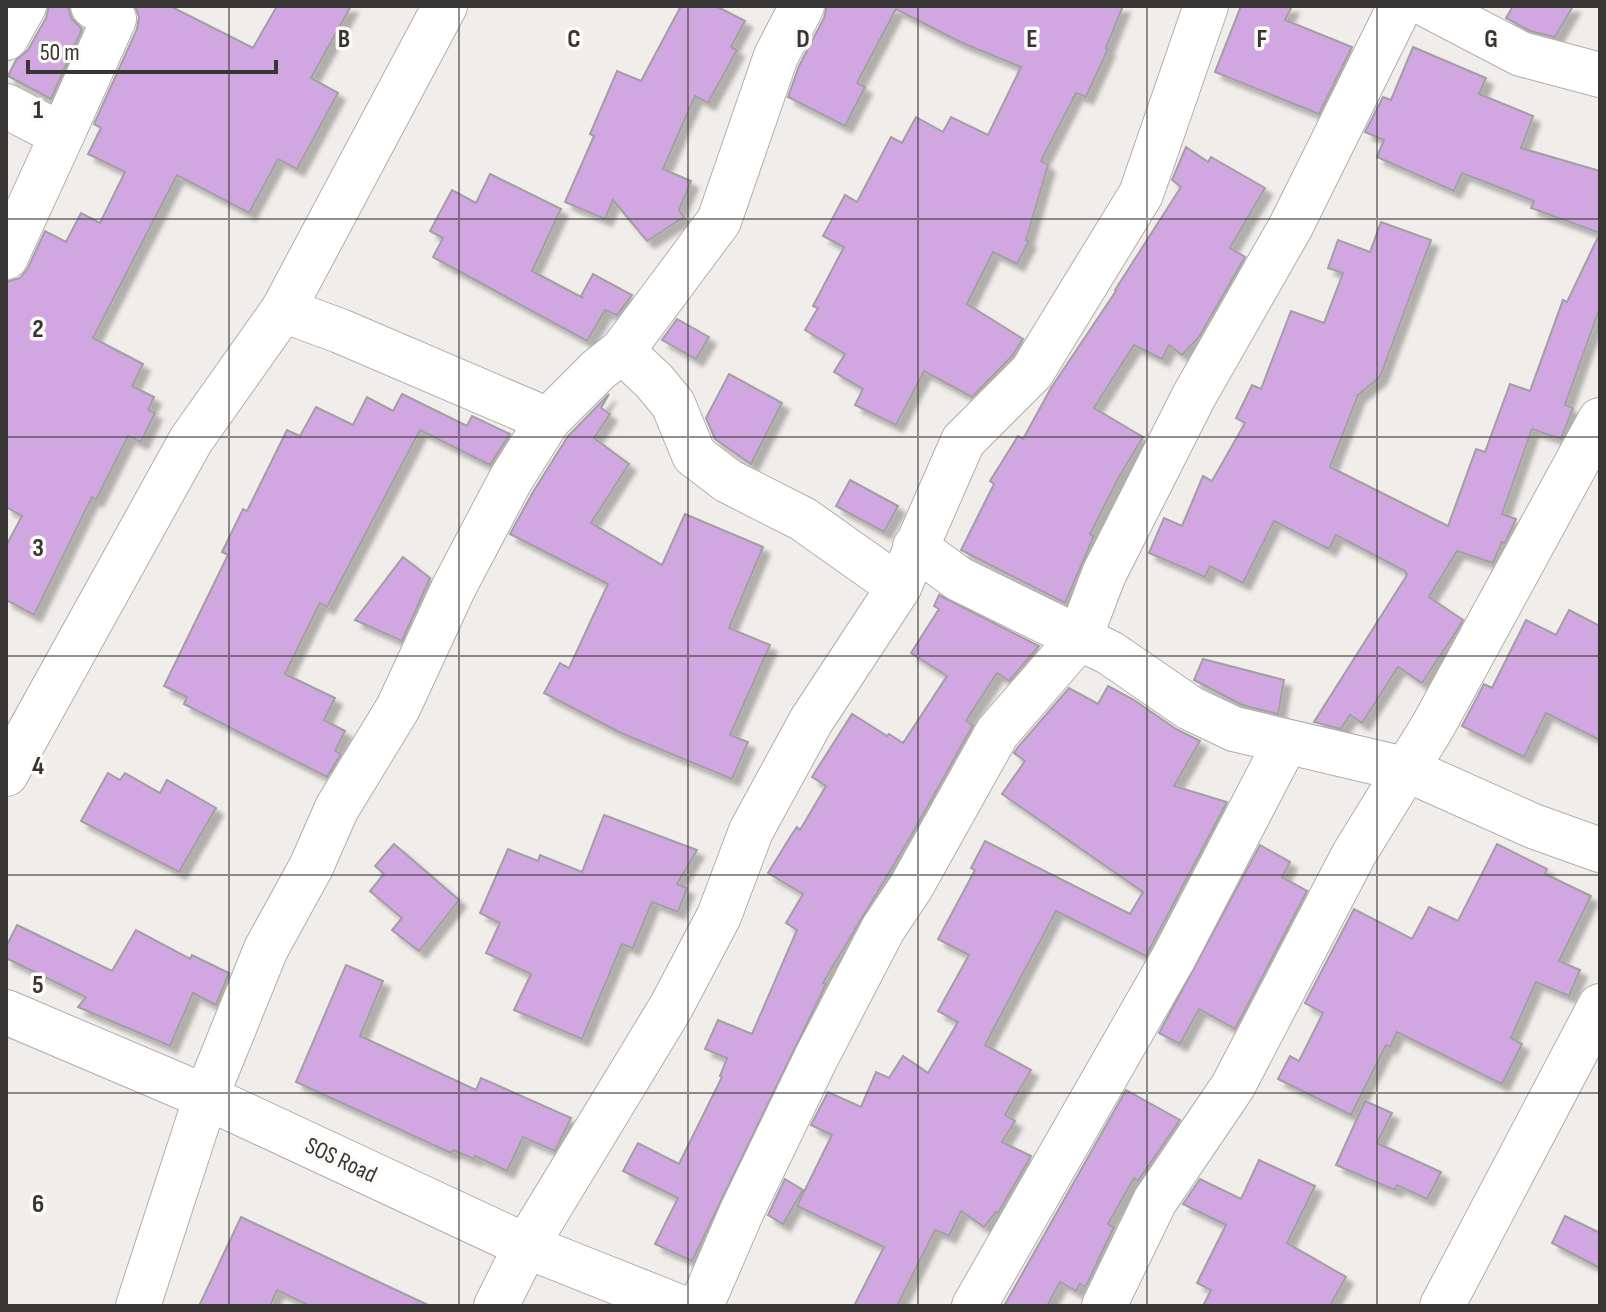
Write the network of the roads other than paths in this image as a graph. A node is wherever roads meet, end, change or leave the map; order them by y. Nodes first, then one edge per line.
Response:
1 (24, 6) edge
2 (445, 6) edge
3 (802, 6) edge
4 (1206, 6) edge
5 (1400, 6) edge
6 (1429, 6) edge
7 (110, 10) edge
8 (6, 38) edge
9 (1600, 75) edge
10 (6, 106) edge
11 (62, 135) junction
12 (6, 257) edge
13 (283, 310) junction
14 (622, 351) junction
15 (548, 420) junction
16 (1600, 420) edge
17 (915, 547) junction
18 (899, 587) junction
19 (1080, 637) junction
20 (1286, 742) junction
21 (1408, 770) junction
22 (6, 774) edge
23 (1600, 850) edge
24 (1600, 1006) edge
25 (6, 1012) edge
26 (206, 1097) junction
27 (526, 1246) junction
28 (678, 1305) edge
29 (138, 1306) edge
30 (496, 1306) edge
31 (974, 1306) edge
32 (1104, 1306) edge
33 (1442, 1306) edge

1 - 8 street
2 - 13 street
3 - 14 street
4 - 17 street
5 - 19 street
6 - 9 street
7 - 11 street
10 - 11 street
11 - 12 street
13 - 15 street
13 - 22 street
14 - 15 street
14 - 18 street
15 - 26 street
16 - 21 street
17 - 18 street
17 - 19 street
18 - 27 street
19 - 20 street
19 - 28 street
20 - 21 street
20 - 31 street
21 - 23 street
21 - 32 street
24 - 33 street
25 - 26 street, SOS Road
26 - 27 street, SOS Road
26 - 29 street
27 - 28 street, SOS Road
27 - 30 street

